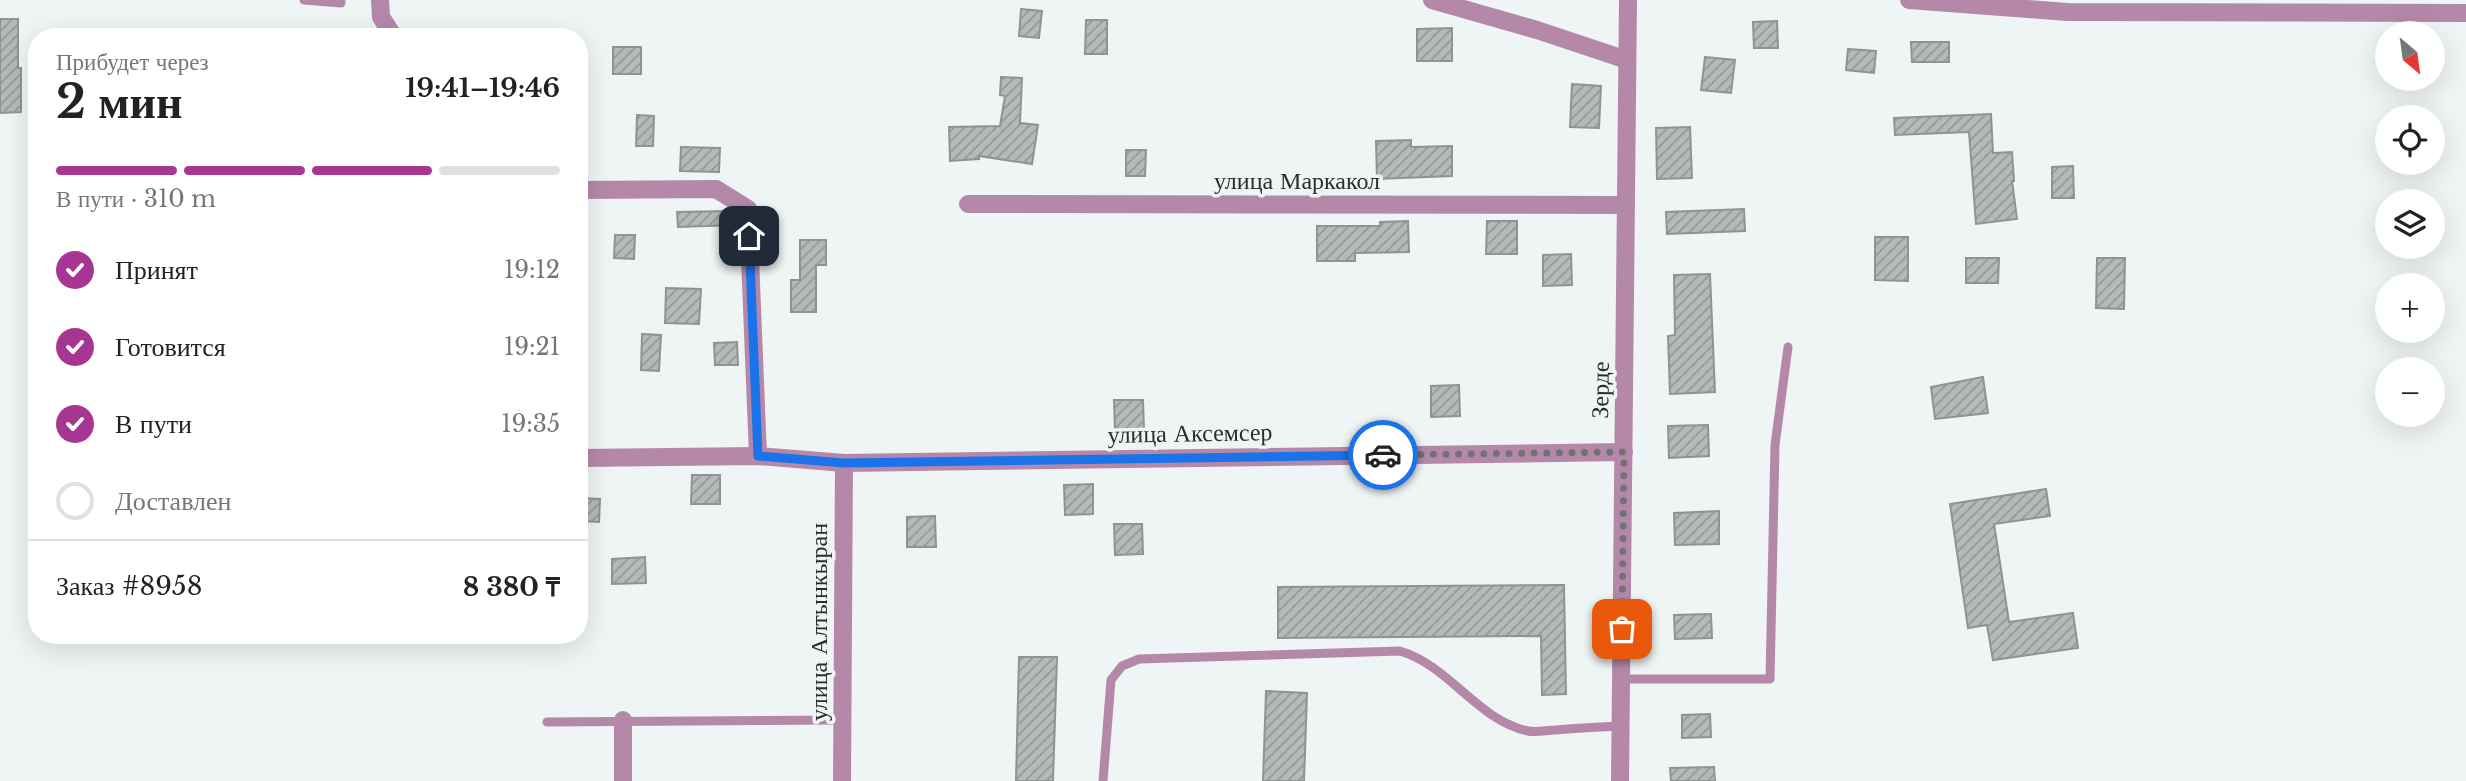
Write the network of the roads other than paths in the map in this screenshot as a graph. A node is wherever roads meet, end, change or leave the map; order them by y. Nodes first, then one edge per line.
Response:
1 (304, 0) edge
2 (341, 0) edge
3 (1432, 0) edge
4 (1628, 0) edge
5 (1909, 0) edge
6 (2086, 6) edge
7 (380, 8) edge
8 (2466, 13) edge
9 (381, 28) edge
10 (390, 28) edge
11 (1628, 60) junction
12 (588, 190) edge
13 (968, 204) dead end
14 (1626, 205) junction
15 (1788, 347) dead end
16 (1624, 452) junction
17 (758, 456) junction
18 (588, 458) edge
19 (844, 463) junction
20 (1622, 679) junction
21 (623, 720) junction
22 (842, 720) junction
23 (547, 722) dead end
24 (1621, 726) junction
25 (624, 781) edge
26 (842, 781) edge
27 (1103, 781) edge
28 (1620, 781) edge

1 - 2 lane
3 - 11 street
4 - 11 street, Зерде
5 - 6 street
6 - 8 street
7 - 9 lane
7 - 10 street
11 - 14 street, Зерде
12 - 17 street
13 - 14 street, улица Маркакол
14 - 16 street, Зерде
15 - 20 lane
16 - 19 street, улица Аксемсер
16 - 20 street, Зерде
17 - 18 street, улица Аксемсер
17 - 19 street, улица Аксемсер
19 - 22 street, улица Алтынкыран
20 - 24 street, Зерде
21 - 22 lane
21 - 23 lane
21 - 25 street
22 - 26 street, улица Алтынкыран
24 - 27 lane
24 - 28 street, Зерде

